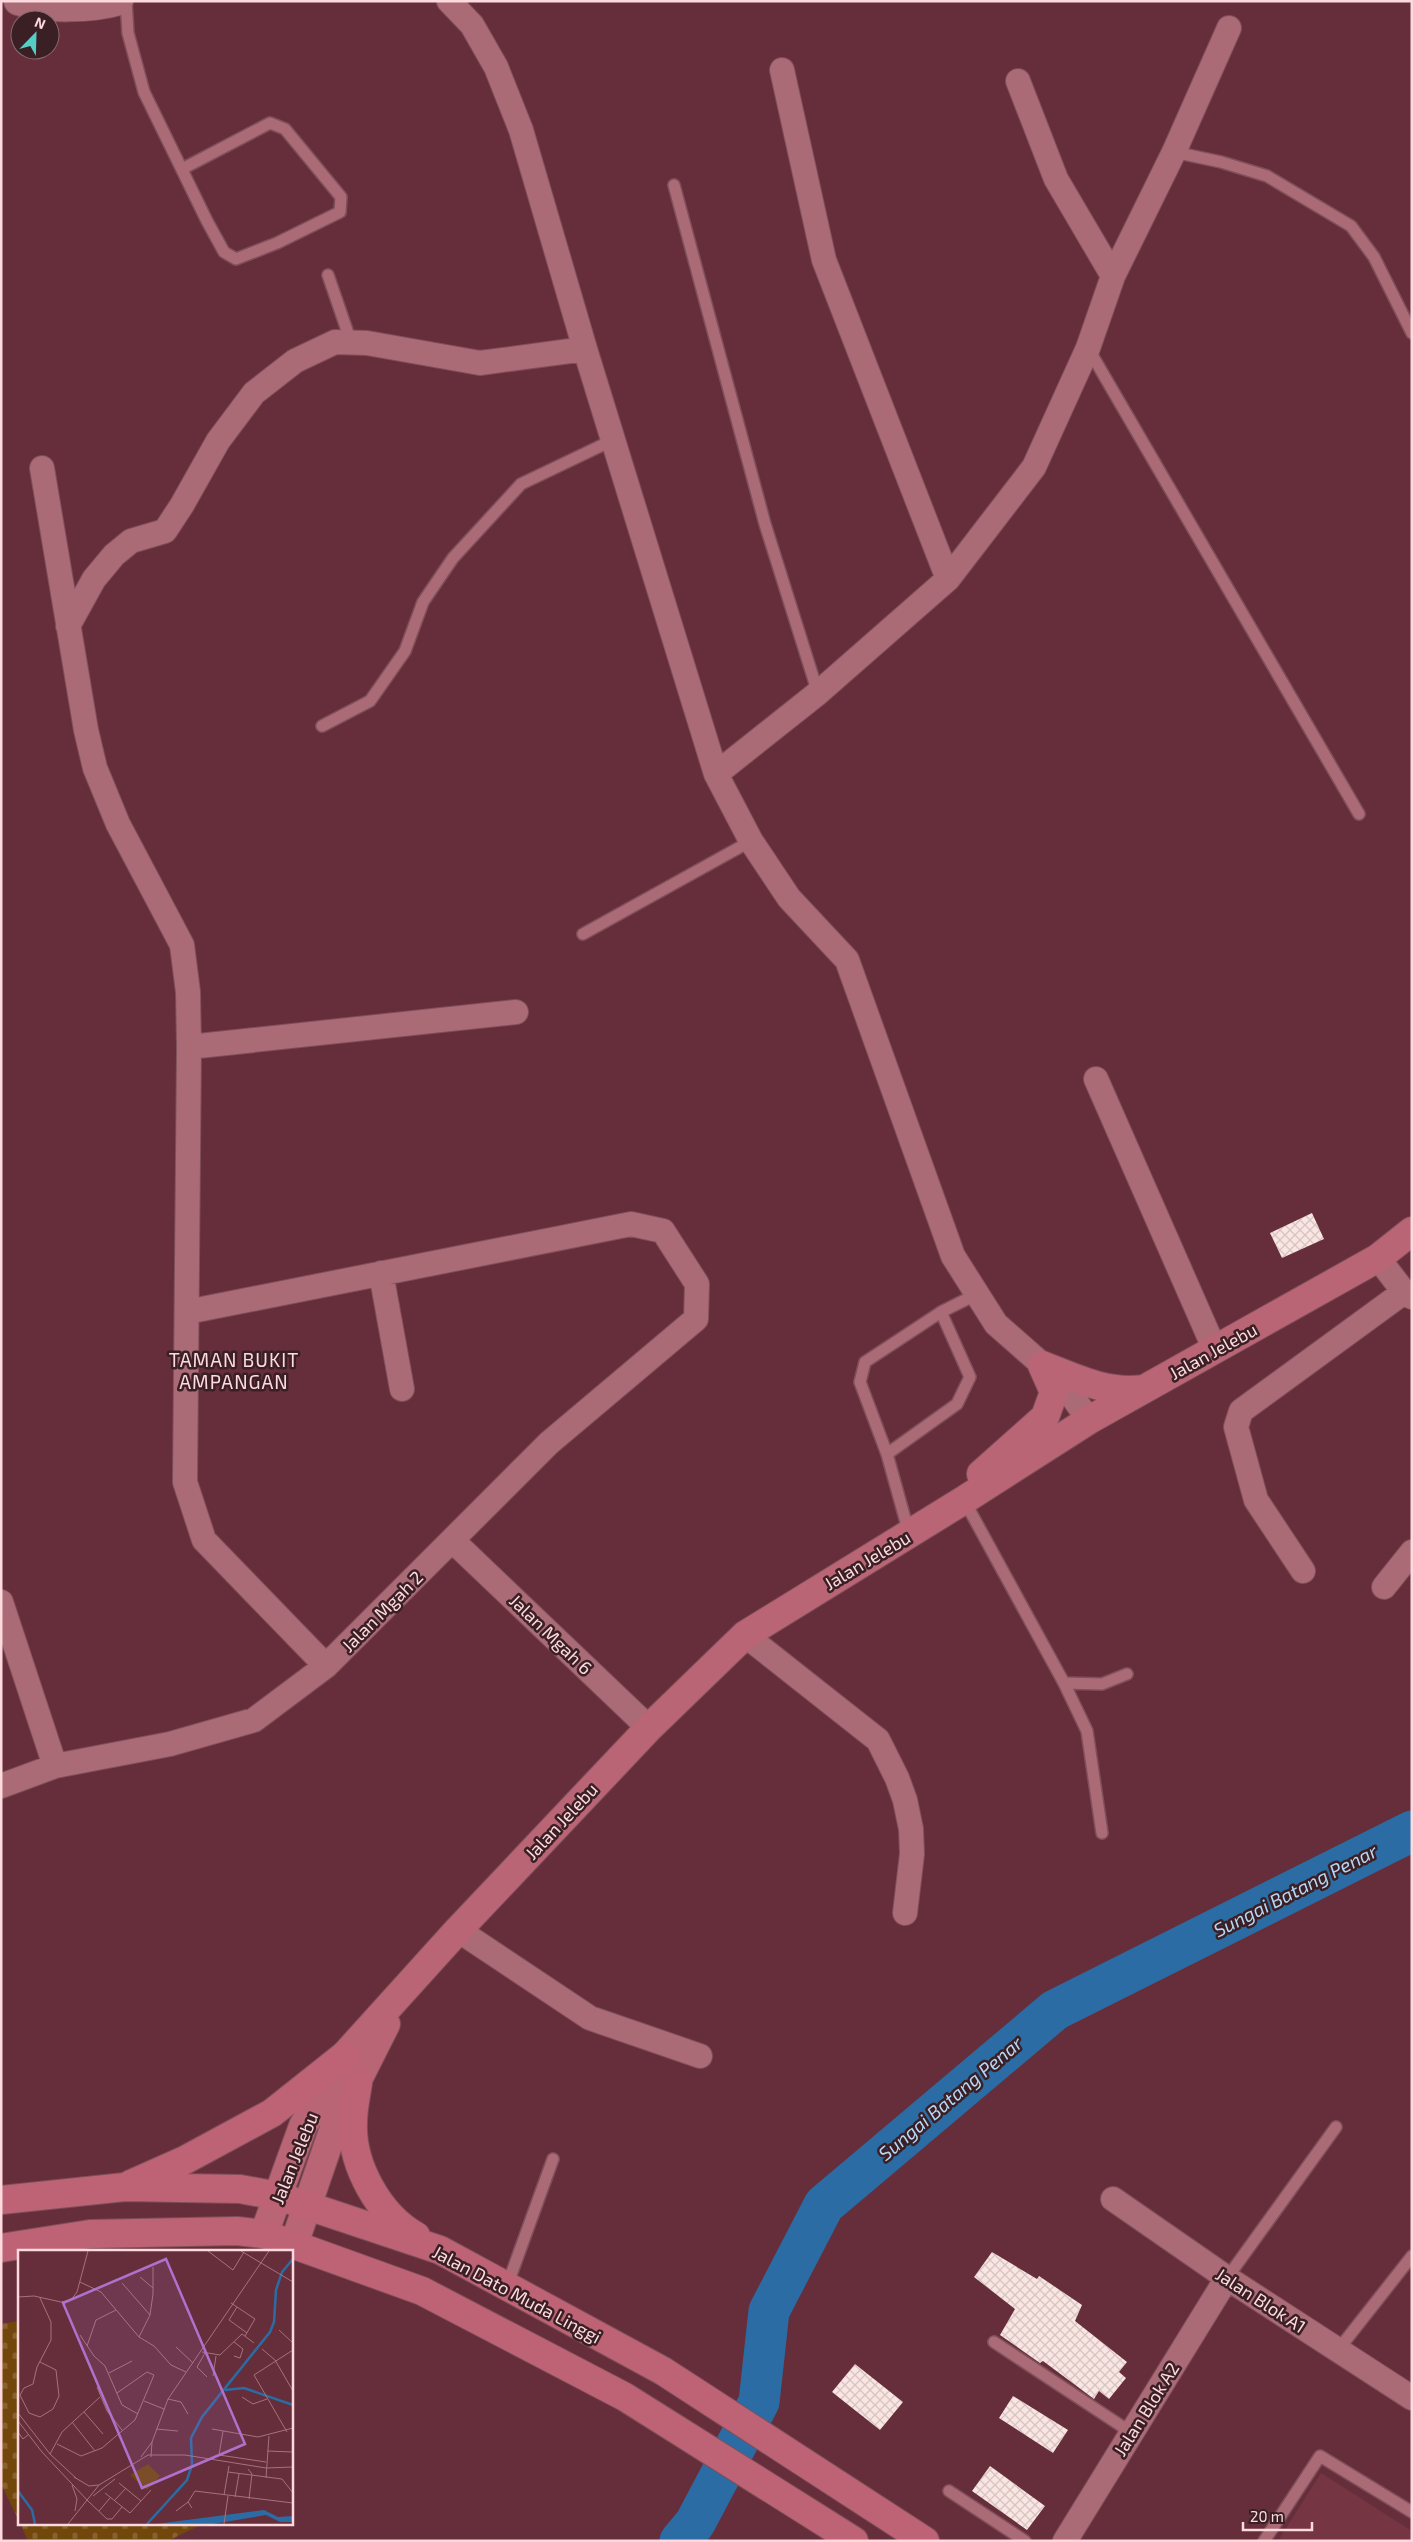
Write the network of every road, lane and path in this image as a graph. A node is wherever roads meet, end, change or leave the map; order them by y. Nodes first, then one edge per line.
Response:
1 (18, 1) edge
2 (119, 1) edge
3 (126, 1) edge
4 (450, 1) edge
5 (1229, 28) dead end
6 (782, 70) dead end
7 (1018, 81) dead end
8 (1174, 152) junction
9 (182, 169) junction
10 (674, 185) dead end
11 (328, 275) dead end
12 (1113, 276) junction
13 (1412, 334) edge
14 (351, 342) junction
15 (1088, 348) junction
16 (585, 349) junction
17 (613, 440) junction
18 (42, 468) dead end
19 (948, 579) junction
20 (68, 626) junction
21 (818, 693) junction
22 (322, 726) dead end
23 (716, 774) junction
24 (1359, 814) dead end
25 (750, 842) junction
26 (582, 934) dead end
27 (516, 1012) dead end
28 (190, 1047) junction
29 (1096, 1079) dead end
30 (1412, 1231) edge
31 (1378, 1258) junction
32 (381, 1273) junction
33 (977, 1294) junction
34 (1408, 1295) edge
35 (187, 1312) junction
36 (942, 1312) junction
37 (1215, 1350) junction
38 (1042, 1365) junction
39 (1147, 1388) junction
40 (402, 1389) dead end
41 (1089, 1420) junction
42 (887, 1454) junction
43 (964, 1500) junction
44 (933, 1520) junction
45 (909, 1535) junction
46 (453, 1541) junction
47 (1412, 1552) edge
48 (1303, 1571) dead end
49 (1384, 1587) dead end
50 (1, 1602) edge
51 (745, 1635) junction
52 (326, 1666) junction
53 (1127, 1674) dead end
54 (1064, 1683) junction
55 (649, 1728) junction
56 (55, 1766) junction
57 (1, 1786) edge
58 (1102, 1833) dead end
59 (905, 1913) dead end
60 (458, 1930) junction
61 (403, 1992) junction
62 (345, 2055) junction
63 (700, 2056) dead end
64 (358, 2083) junction
65 (1336, 2127) dead end
66 (553, 2159) dead end
67 (125, 2187) junction
68 (278, 2196) junction
69 (1113, 2199) dead end
70 (1, 2200) edge
71 (306, 2204) junction
72 (264, 2234) junction
73 (294, 2244) junction
74 (1, 2248) edge
75 (440, 2250) junction
76 (1412, 2256) edge
77 (1227, 2278) junction
78 (507, 2288) junction
79 (994, 2342) dead end
80 (1338, 2350) junction
81 (1412, 2398) edge
82 (1132, 2433) junction
83 (949, 2491) dead end
84 (1412, 2512) edge
85 (854, 2541) edge
86 (925, 2541) edge
87 (1025, 2541) edge
88 (1065, 2541) edge
89 (1264, 2541) edge

1 - 2 main road
3 - 9 lane
4 - 16 street
5 - 8 street
6 - 19 street
7 - 12 street
8 - 12 street
8 - 13 lane
9 - 9 lane
10 - 21 lane
11 - 14 lane
12 - 15 street
14 - 16 street
14 - 20 street
15 - 19 street
15 - 24 lane
16 - 17 street
17 - 22 lane
17 - 23 street
18 - 20 street
19 - 21 street
20 - 28 street
21 - 23 street
23 - 25 street
25 - 26 lane
25 - 33 street
27 - 28 street
28 - 35 street
29 - 37 street
30 - 31 main road, Jalan Jelebu
31 - 34 street
31 - 37 main road, Jalan Jelebu
32 - 35 street
32 - 40 street
32 - 46 street, Jalan Mgah 2
33 - 36 lane
33 - 38 street
34 - 48 street
35 - 52 street
36 - 42 lane
36 - 42 lane
37 - 39 main road, Jalan Jelebu
38 - 39 main road
38 - 41 street
38 - 44 main road
39 - 41 main road, Jalan Jelebu
41 - 43 main road, Jalan Jelebu
42 - 45 lane
43 - 44 main road, Jalan Jelebu
43 - 54 lane
44 - 45 main road, Jalan Jelebu
45 - 51 main road, Jalan Jelebu
46 - 52 street, Jalan Mgah 2
46 - 55 street, Jalan Mgah 6
47 - 49 street
50 - 56 street
51 - 55 main road, Jalan Jelebu
51 - 59 street
52 - 56 street, Jalan Mgah 2
53 - 54 lane
54 - 58 lane
55 - 60 main road, Jalan Jelebu
56 - 57 street, Jalan Mgah 2
60 - 61 main road, Jalan Jelebu
60 - 63 street
61 - 62 main road, Jalan Jelebu
61 - 64 main road, Jalan Jelebu
62 - 67 highway
62 - 68 main road, Jalan Jelebu
64 - 71 main road, Jalan Jelebu
64 - 75 highway
65 - 77 lane
66 - 78 lane
67 - 68 highway, Jalan Dato Muda Linggi
67 - 70 highway, Jalan Dato Muda Linggi
68 - 71 highway, Jalan Dato Muda Linggi
68 - 72 main road, Jalan Jelebu
69 - 77 street, Jalan Blok A1
71 - 73 main road, Jalan Jelebu
71 - 75 highway, Jalan Dato Muda Linggi
72 - 73 highway
72 - 74 highway
73 - 85 highway
75 - 78 highway, Jalan Dato Muda Linggi
76 - 80 lane
77 - 80 street, Jalan Blok A1
77 - 82 street, Jalan Blok A2
78 - 86 highway, Jalan Dato Muda Linggi
79 - 82 lane
80 - 81 street, Jalan Blok A1
82 - 88 street, Jalan Blok A2
83 - 87 lane
84 - 89 lane

